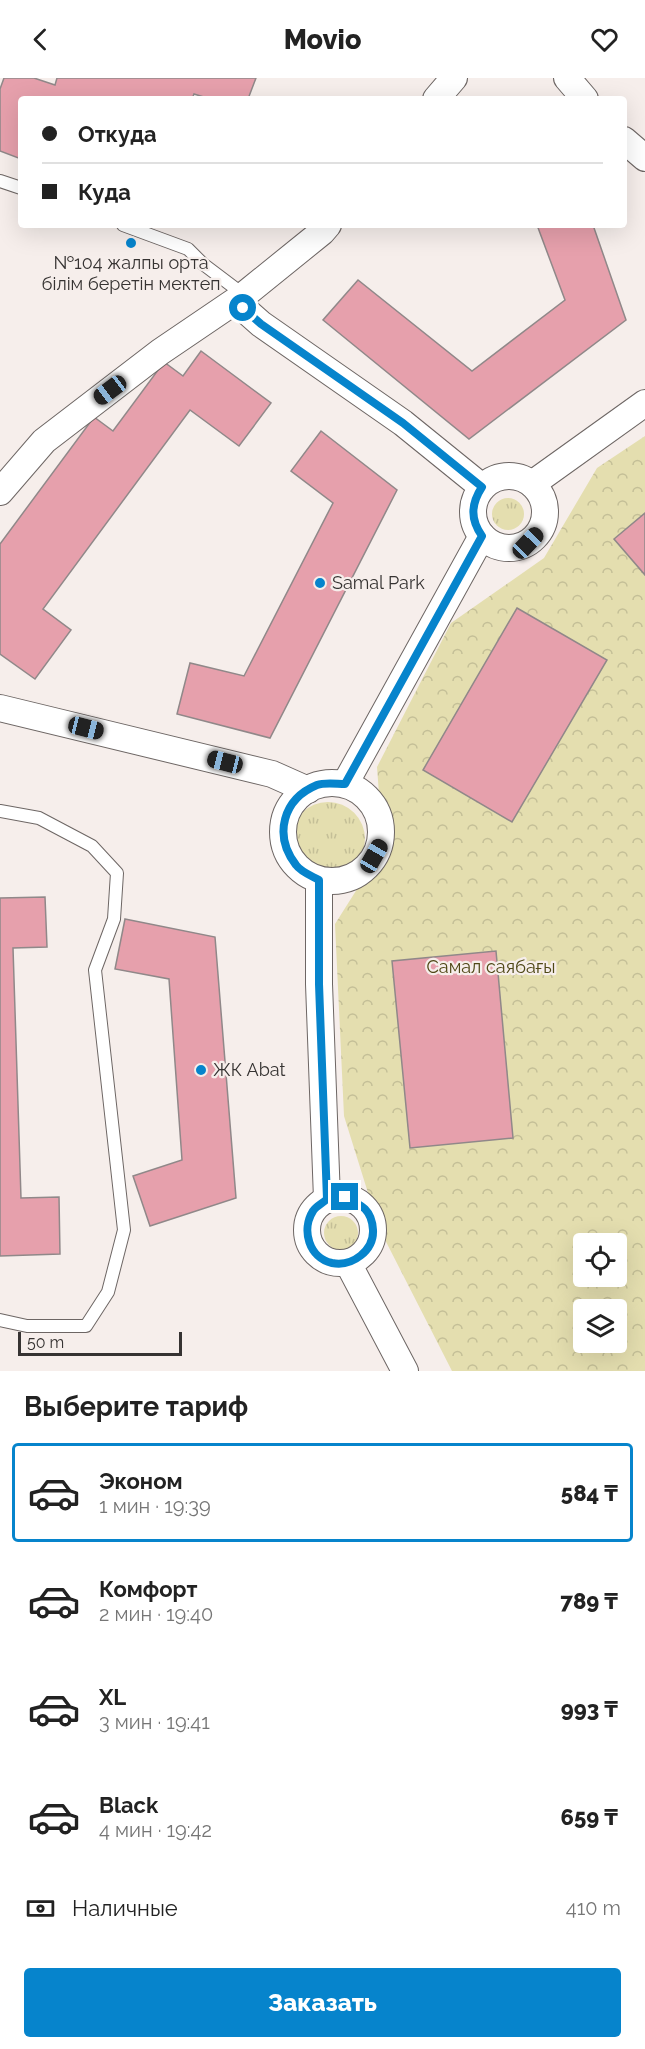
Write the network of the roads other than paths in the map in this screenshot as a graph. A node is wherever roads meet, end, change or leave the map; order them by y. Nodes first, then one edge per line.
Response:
1 (454, 78) edge
2 (567, 78) edge
3 (439, 96) edge
4 (582, 96) edge
5 (627, 143) edge
6 (645, 158) edge
7 (0, 181) edge
8 (18, 187) edge
9 (131, 228) edge
10 (325, 228) edge
11 (244, 295) junction
12 (645, 402) edge
13 (532, 484) junction
14 (482, 487) junction
15 (0, 492) edge
16 (482, 536) junction
17 (0, 708) edge
18 (345, 784) junction
19 (308, 790) junction
20 (0, 811) edge
21 (319, 880) junction
22 (327, 1199) junction
23 (348, 1263) junction
24 (0, 1320) edge
25 (405, 1371) edge

1 - 3 street
2 - 4 street
5 - 6 street
7 - 8 lane
9 - 11 lane
10 - 11 street
11 - 14 street
11 - 15 street
12 - 13 street
13 - 14 street
13 - 16 street
14 - 16 street
16 - 18 street
17 - 19 street
18 - 19 street
18 - 21 street
19 - 21 street
20 - 24 lane
21 - 22 street
22 - 23 street
22 - 23 street
23 - 25 street

